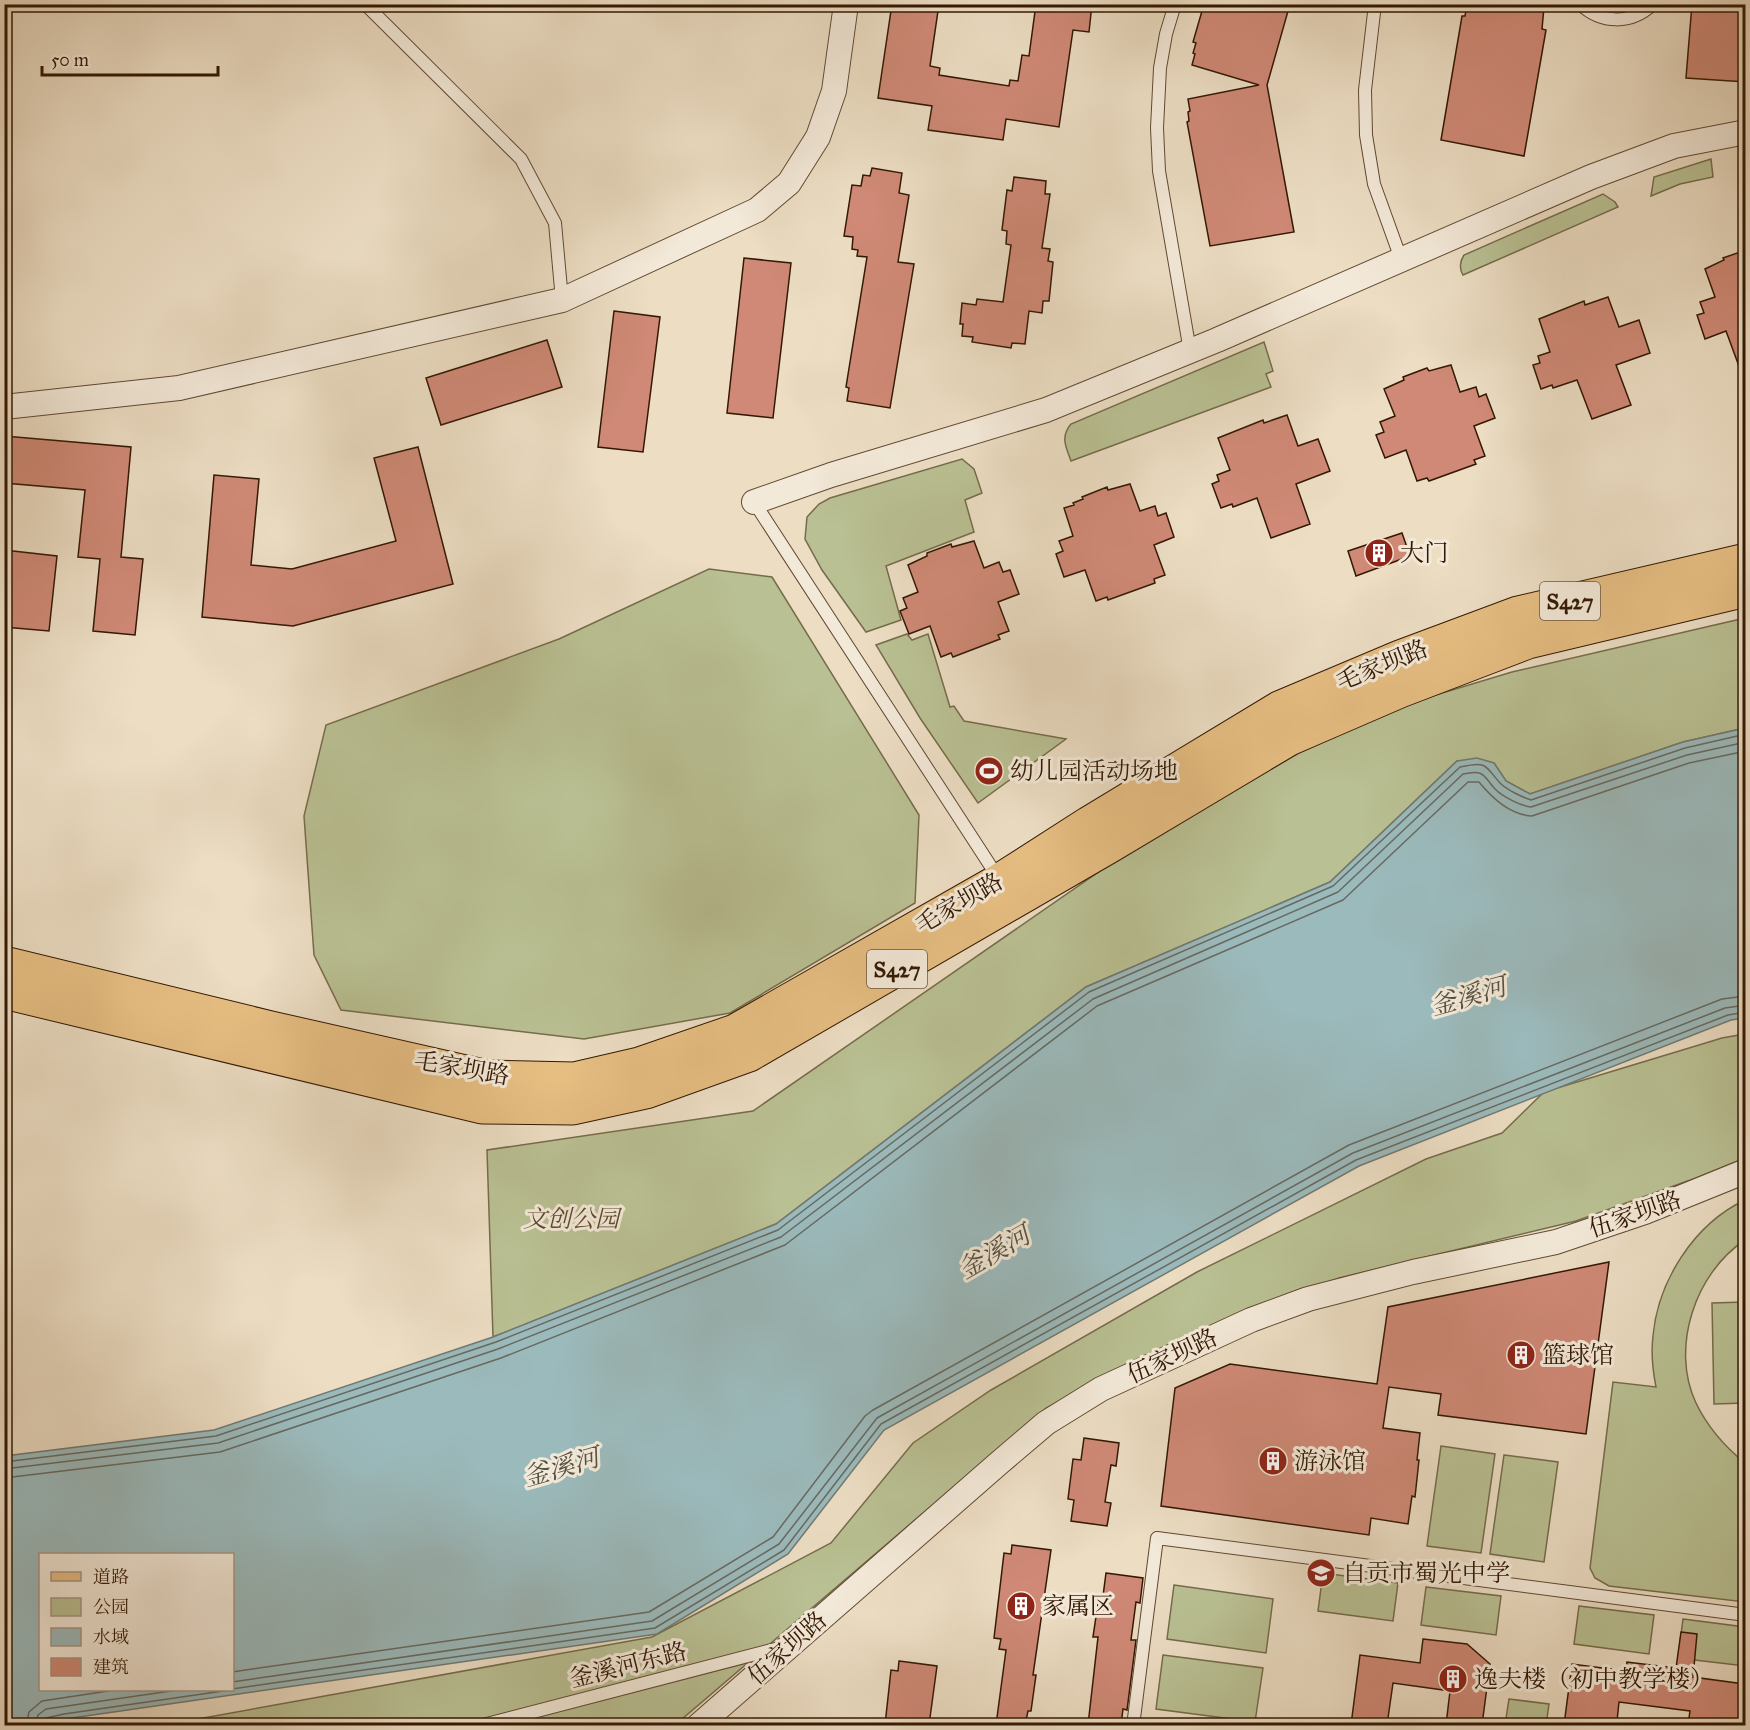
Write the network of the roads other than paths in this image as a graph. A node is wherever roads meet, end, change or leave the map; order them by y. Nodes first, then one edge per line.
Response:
1 (365, 4) edge
2 (846, 4) edge
3 (1175, 4) edge
4 (1376, 4) edge
5 (1580, 4) edge
6 (1653, 4) edge
7 (1746, 132) edge
8 (1401, 260) junction
9 (562, 300) junction
10 (1190, 351) junction
11 (4, 407) edge
12 (754, 502) joint
13 (1746, 560) edge
14 (1746, 590) edge
15 (1000, 880) junction
16 (4, 963) edge
17 (4, 992) edge
18 (1746, 1171) edge
19 (1746, 1616) edge
20 (789, 1646) junction
21 (478, 1725) edge
22 (698, 1725) edge
23 (1132, 1725) edge

1 - 9 lane
2 - 9 street
3 - 10 lane
4 - 8 lane
5 - 6 lane
7 - 8 street
8 - 10 street
9 - 11 street
10 - 12 street
12 - 15 lane
13 - 15 main road, 毛家坝路 / S427
14 - 17 main road, 毛家坝路 / S427
15 - 16 main road, 毛家坝路 / S427
18 - 20 street, 伍家坝路
19 - 23 lane
20 - 21 lane, 釜溪河东路
20 - 22 street, 伍家坝路

